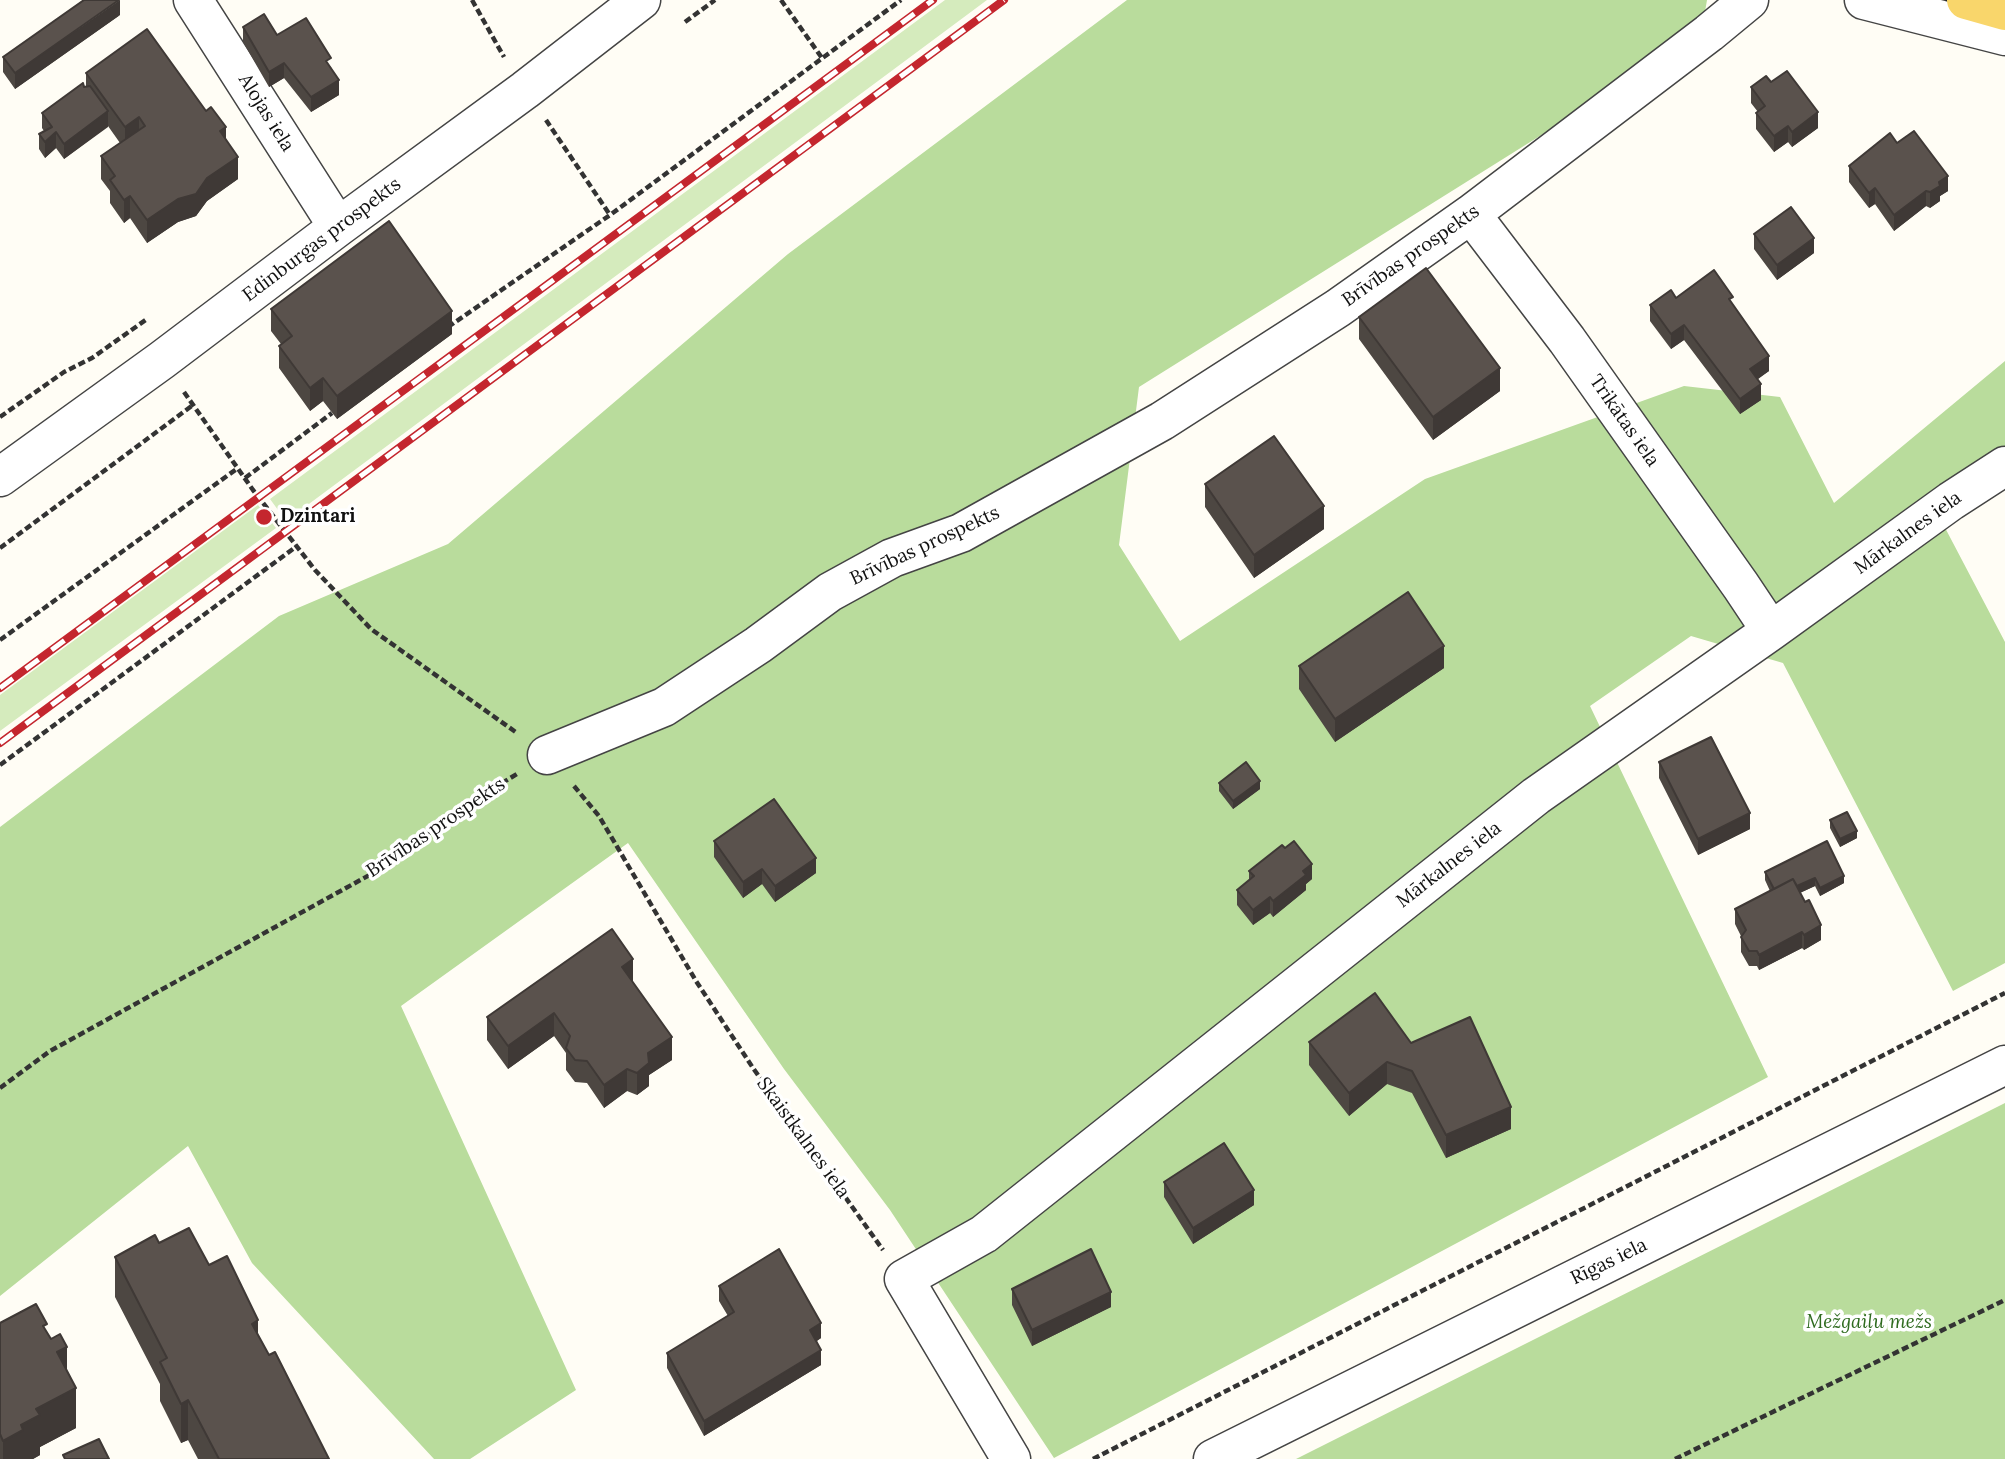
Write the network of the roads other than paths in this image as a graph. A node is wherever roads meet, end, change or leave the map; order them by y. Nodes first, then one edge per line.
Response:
1 (194, 0) edge
2 (641, 0) edge
3 (1749, 0) edge
4 (1864, 0) edge
5 (1966, 0) edge
6 (2005, 11) edge
7 (2005, 36) edge
8 (1471, 214) junction
9 (338, 227) junction
10 (2005, 466) edge
11 (0, 477) edge
12 (1771, 632) junction
13 (547, 755) road end
14 (2005, 1065) edge
15 (1011, 1459) edge
16 (1213, 1459) edge

1 - 9 street, Alojas iela
2 - 9 street, Edinburgas prospekts
3 - 8 street, Brīvības prospekts
4 - 7 street
5 - 6 main road
8 - 12 street, Trikātas iela
8 - 13 street, Brīvības prospekts
9 - 11 street, Edinburgas prospekts
10 - 12 street, Mārkalnes iela
12 - 15 street, Mārkalnes iela
14 - 16 street, Rīgas iela

